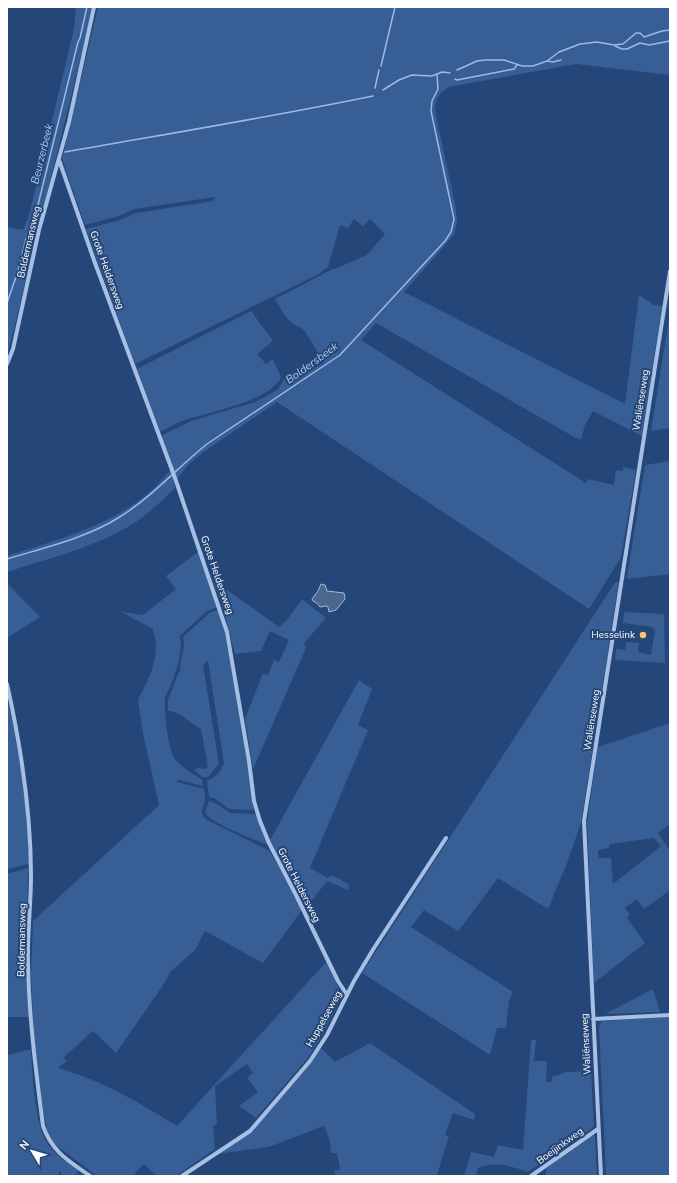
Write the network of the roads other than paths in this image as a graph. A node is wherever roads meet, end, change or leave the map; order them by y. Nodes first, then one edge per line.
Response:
1 (94, 7) edge
2 (59, 160) junction
3 (670, 271) edge
4 (7, 364) edge
5 (7, 684) edge
6 (446, 838) dead end
7 (347, 995) junction
8 (670, 1015) edge
9 (593, 1019) junction
10 (598, 1129) junction
11 (90, 1176) edge
12 (182, 1176) edge
13 (532, 1176) edge
14 (601, 1176) edge

1 - 2 street, Boldermansweg
2 - 4 street, Boldermansweg
2 - 7 street, Grote Heldersweg
3 - 9 street, Waliënseweg
5 - 11 street, Boldermansweg
6 - 7 street, Huppelseweg
7 - 12 street, Huppelseweg
8 - 9 street
9 - 10 street, Waliënseweg
10 - 13 street, Boeijinkweg
10 - 14 street, Waliënseweg

